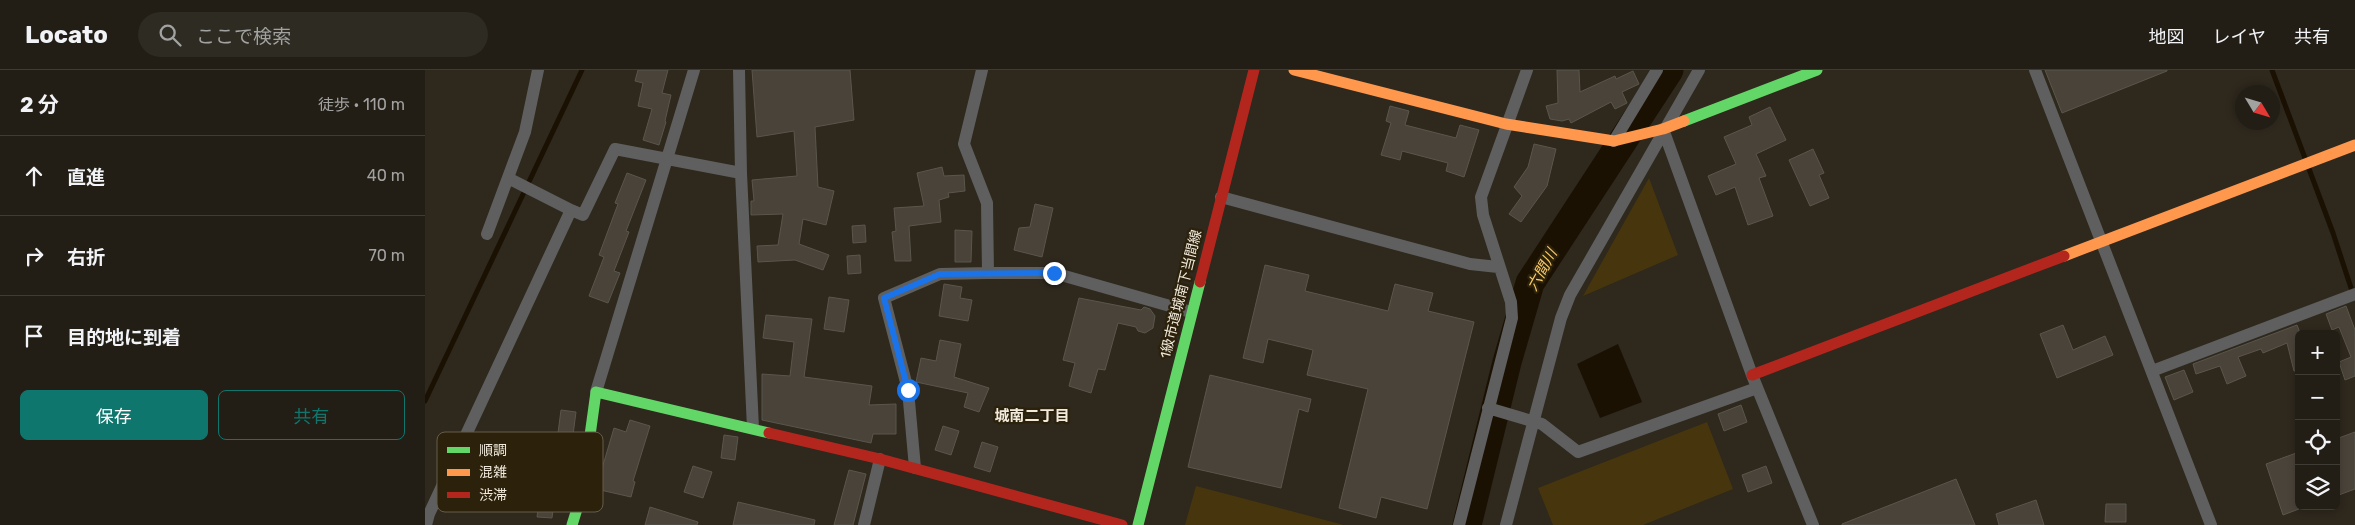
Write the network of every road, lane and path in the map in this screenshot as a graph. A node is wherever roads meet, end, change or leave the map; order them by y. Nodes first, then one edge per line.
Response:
1 (538, 70) edge
2 (695, 70) edge
3 (739, 70) edge
4 (982, 70) edge
5 (1254, 70) edge
6 (1293, 70) edge
7 (1527, 70) edge
8 (1657, 70) edge
9 (1699, 70) edge
10 (1817, 70) edge
11 (2035, 70) edge
12 (1506, 124) junction
13 (1663, 129) junction
14 (1614, 141) junction
15 (2355, 145) edge
16 (667, 159) junction
17 (741, 173) junction
18 (508, 178) junction
19 (1221, 198) junction
20 (571, 210) junction
21 (487, 234) dead end
22 (2101, 243) junction
23 (1498, 267) junction
24 (988, 273) junction
25 (2355, 294) edge
26 (1191, 312) junction
27 (2152, 371) junction
28 (1752, 374) junction
29 (1757, 388) junction
30 (596, 392) junction
31 (1488, 408) junction
32 (1533, 421) junction
33 (753, 428) junction
34 (467, 432) edge
35 (590, 432) edge
36 (880, 459) junction
37 (915, 468) junction
38 (437, 497) edge
39 (576, 512) edge
40 (426, 525) edge
41 (572, 525) edge
42 (864, 525) edge
43 (1123, 525) edge
44 (1138, 525) edge
45 (1459, 525) edge
46 (1507, 525) edge
47 (1813, 525) edge
48 (2211, 525) edge

1 - 18 street
2 - 16 street
3 - 17 street
4 - 24 street
5 - 19 street, 1級市道城南下当間線
6 - 12 street
7 - 12 street
8 - 14 street
9 - 13 street
10 - 13 street
11 - 22 street
12 - 14 street
12 - 23 street
13 - 14 street
13 - 28 street
13 - 32 street
15 - 22 street
16 - 17 street
16 - 20 street
16 - 30 street
17 - 33 street
18 - 20 street
18 - 21 street
19 - 23 street
19 - 26 street, 1級市道城南下当間線
20 - 34 street
22 - 27 street
22 - 28 street
23 - 31 street
24 - 26 street
24 - 37 street
25 - 27 street
26 - 44 street, 1級市道城南下当間線
27 - 48 street
28 - 29 street
29 - 32 street
29 - 47 street
30 - 33 street
30 - 35 street
31 - 32 street
31 - 45 street
32 - 46 street
33 - 36 street
36 - 37 street
36 - 42 street
37 - 43 street
38 - 40 street
39 - 41 street

